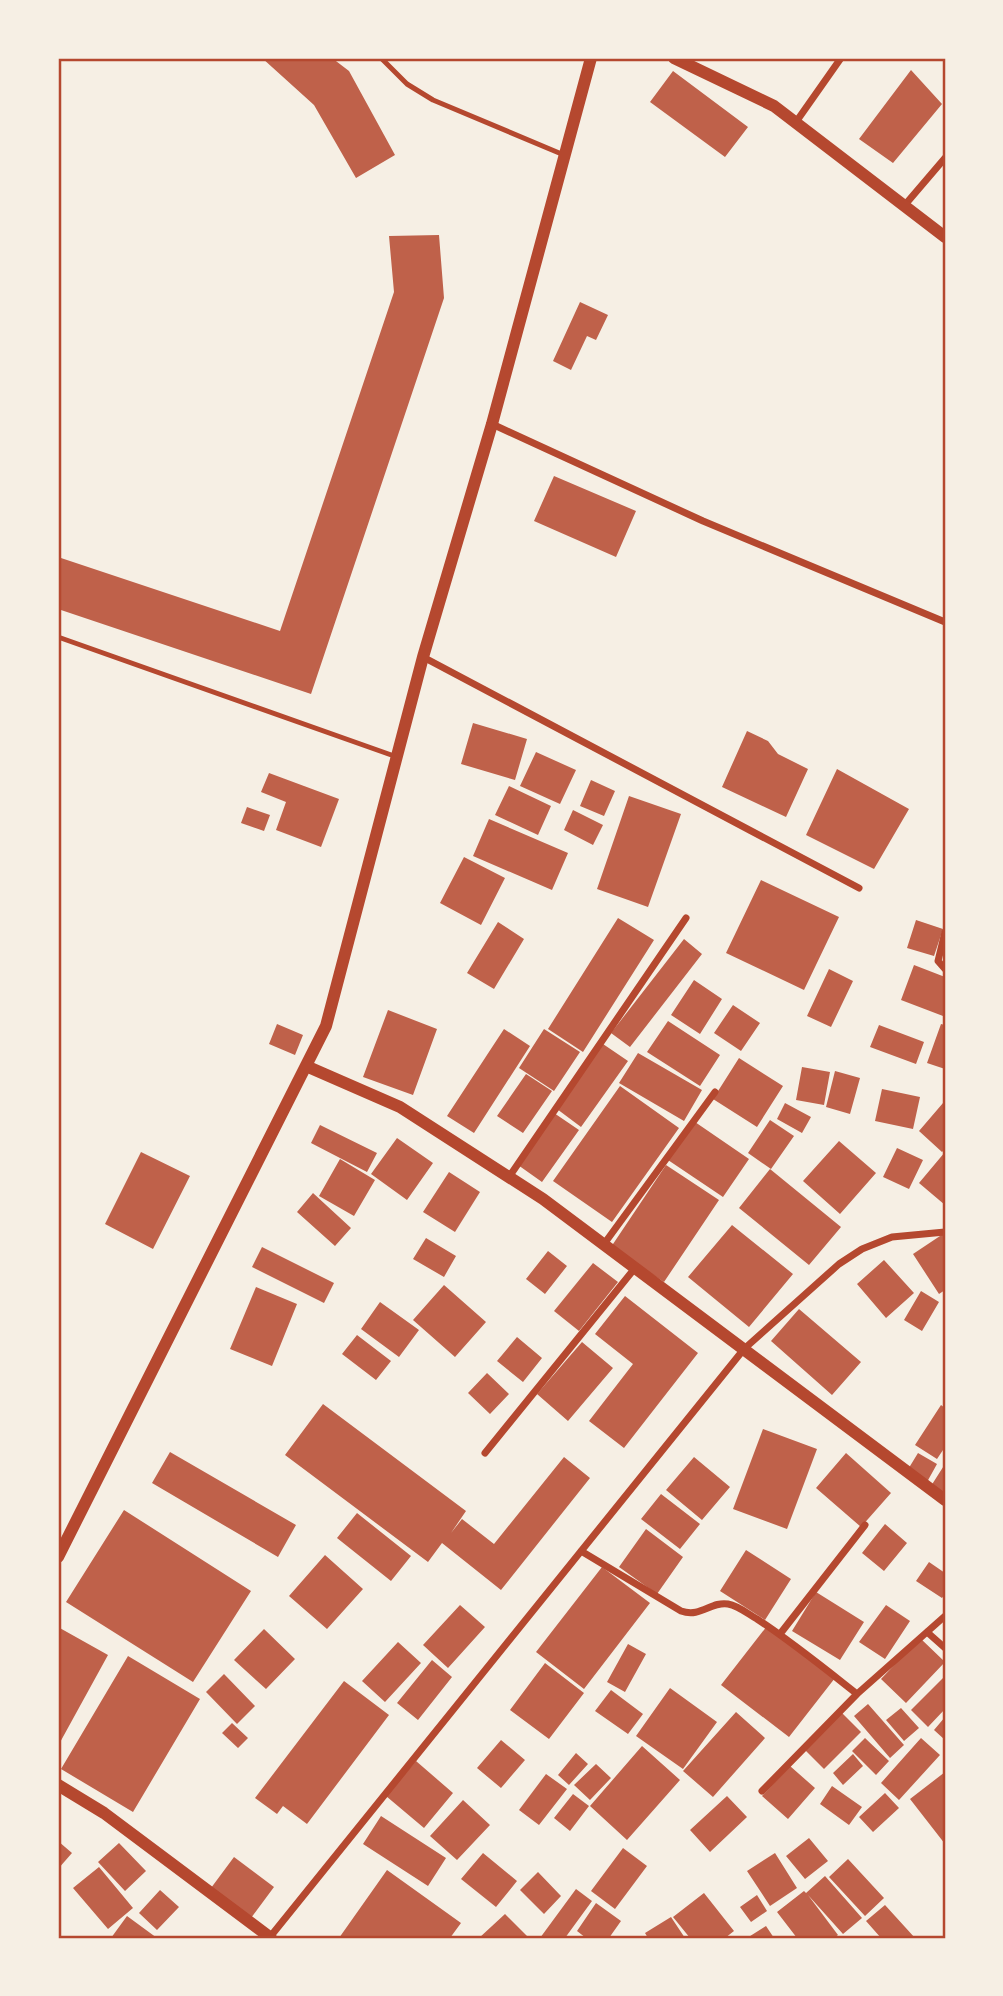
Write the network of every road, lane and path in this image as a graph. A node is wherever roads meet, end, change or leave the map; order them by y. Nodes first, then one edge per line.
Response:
1 (381, 58) edge
2 (591, 58) edge
3 (674, 58) edge
4 (841, 58) edge
5 (796, 122) junction
6 (564, 155) junction
7 (945, 158) edge
8 (904, 206) junction
9 (945, 237) edge
10 (492, 424) junction
11 (945, 622) edge
12 (58, 637) edge
13 (423, 657) junction
14 (397, 757) junction
15 (859, 888) dead end
16 (686, 918) dead end
17 (945, 932) edge
18 (945, 970) edge
19 (306, 1066) junction
20 (716, 1092) dead end
21 (509, 1177) junction
22 (945, 1232) edge
23 (604, 1244) junction
24 (635, 1268) junction
25 (744, 1349) junction
26 (485, 1453) dead end
27 (945, 1500) edge
28 (865, 1525) dead end
29 (581, 1551) junction
30 (58, 1557) edge
31 (945, 1616) edge
32 (928, 1632) junction
33 (780, 1634) junction
34 (945, 1648) edge
35 (858, 1693) junction
36 (58, 1785) edge
37 (762, 1791) dead end
38 (270, 1938) edge

1 - 6 lane
2 - 6 street
3 - 5 street
4 - 5 street
5 - 8 street
6 - 10 street
7 - 8 street
8 - 9 street
10 - 11 street
10 - 13 street
12 - 14 lane
13 - 14 street
13 - 15 street
14 - 19 street
16 - 21 street
17 - 18 street
19 - 21 street
19 - 30 street
20 - 23 street
21 - 23 street
22 - 25 street
23 - 24 street
24 - 25 street
24 - 26 street
25 - 27 street
25 - 29 street
28 - 33 street
29 - 33 street
29 - 38 street
31 - 32 street
32 - 34 street
32 - 35 street
33 - 35 street
35 - 37 street
36 - 38 street

